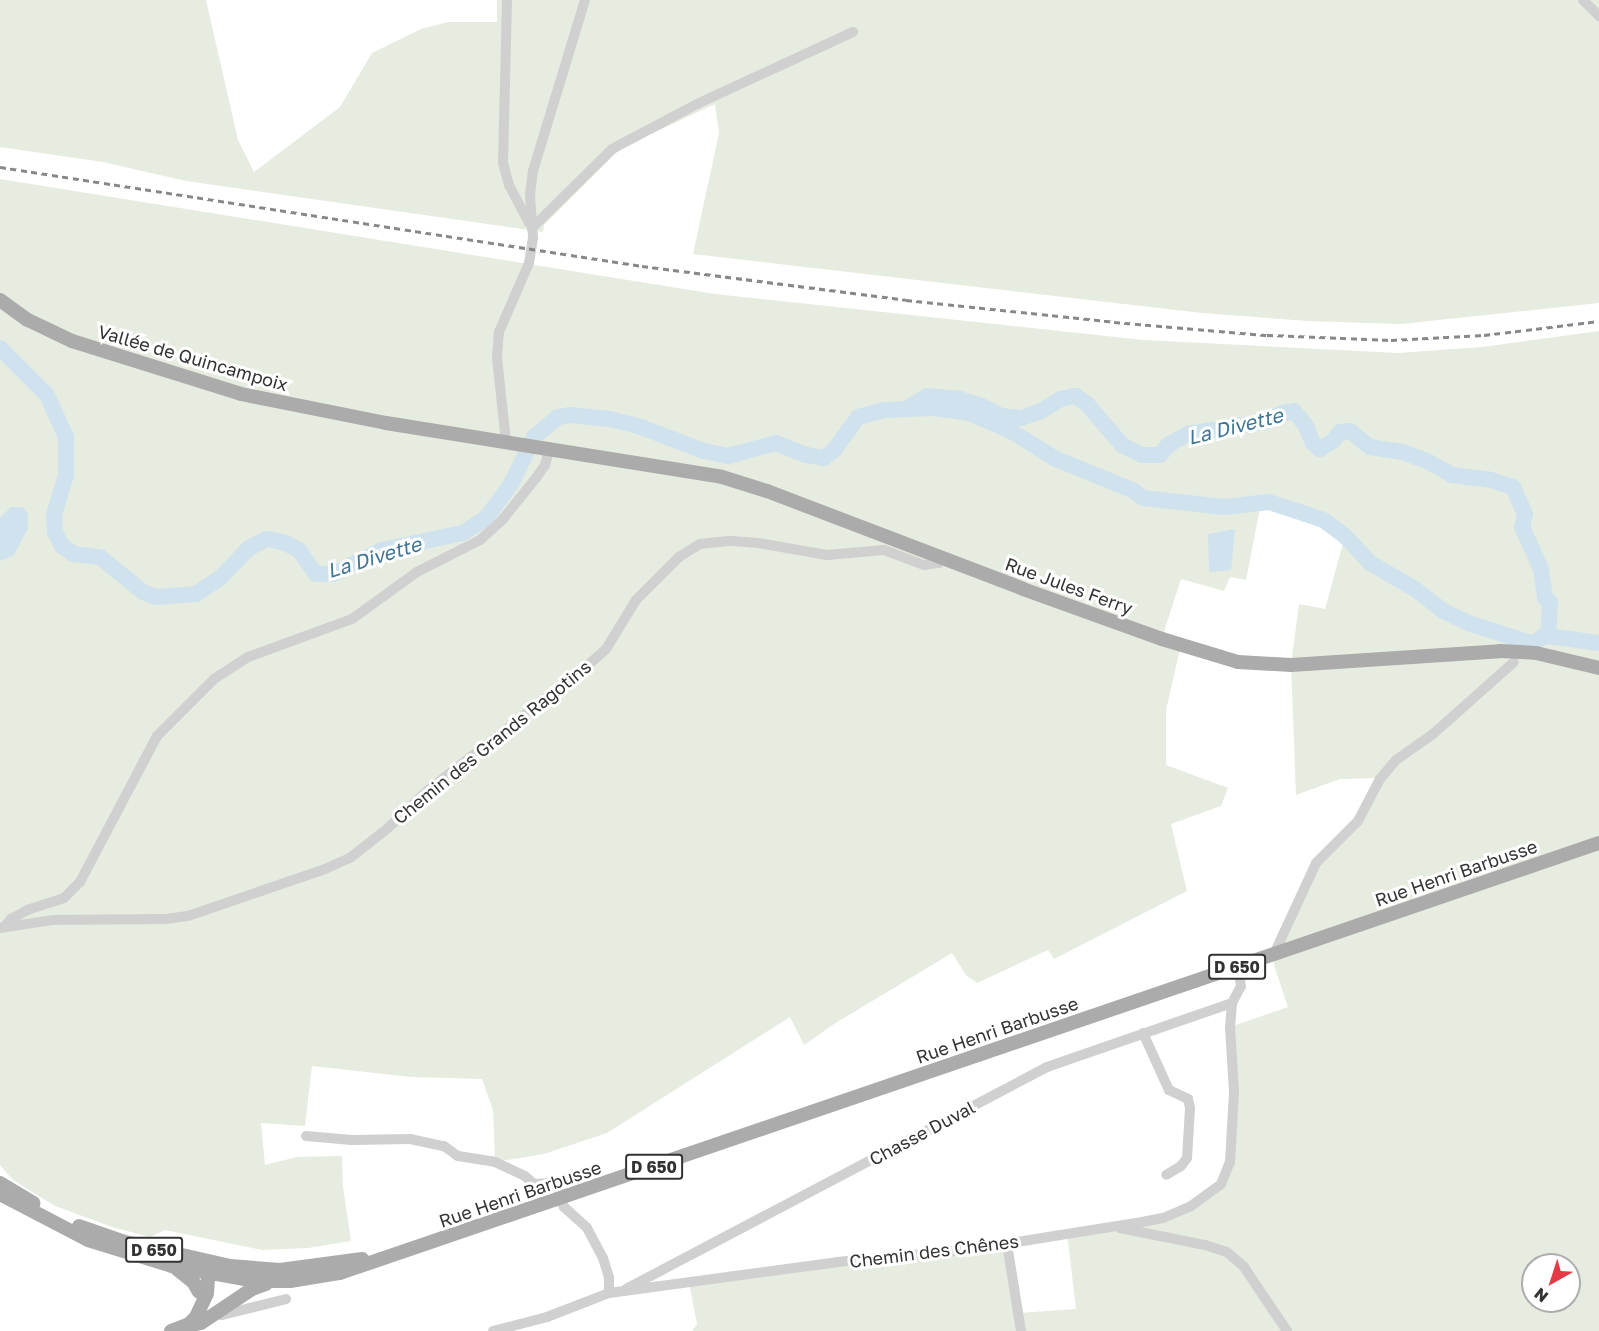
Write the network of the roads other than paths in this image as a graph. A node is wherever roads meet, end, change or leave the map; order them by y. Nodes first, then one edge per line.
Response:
1 (507, 0) edge
2 (585, 0) edge
3 (1583, 0) edge
4 (1599, 16) edge
5 (854, 32) dead end
6 (532, 228) junction
7 (0, 300) edge
8 (506, 442) junction
9 (545, 448) junction
10 (942, 558) junction
11 (1515, 662) dead end
12 (1599, 668) edge
13 (1599, 843) edge
14 (2, 927) edge
15 (1274, 954) junction
16 (1238, 967) junction
17 (1232, 1003) junction
18 (1143, 1032) junction
19 (306, 1136) dead end
20 (1166, 1175) dead end
21 (0, 1183) edge
22 (0, 1194) edge
23 (560, 1199) junction
24 (1117, 1227) junction
25 (1010, 1246) junction
26 (406, 1252) junction
27 (172, 1266) junction
28 (208, 1270) junction
29 (274, 1281) junction
30 (623, 1290) junction
31 (609, 1293) junction
32 (200, 1299) junction
33 (286, 1299) dead end
34 (217, 1313) junction
35 (177, 1329) edge
36 (508, 1329) edge
37 (493, 1331) edge
38 (1021, 1331) edge
39 (1287, 1331) edge

1 - 6 street
2 - 6 street
3 - 4 street
5 - 6 street
6 - 8 street
7 - 8 main road, Vallée de Quincampoix
8 - 9 main road, Rue Jules Ferry
9 - 10 main road, Rue Jules Ferry
9 - 14 street
10 - 12 main road, Rue Jules Ferry
10 - 14 street, Chemin des Grands Ragotins
11 - 15 street
13 - 15 main road, Rue Henri Barbusse / D 650
15 - 16 main road, Rue Henri Barbusse / D 650
16 - 17 street, Chemin des Chênes
16 - 23 main road, Rue Henri Barbusse / D 650
17 - 18 street, Chasse Duval
17 - 24 street, Chemin des Chênes
18 - 20 street
18 - 30 street, Chasse Duval
19 - 23 street
21 - 28 main road, D 650
22 - 27 main road, D 650
23 - 26 main road, Rue Henri Barbusse / D 650
23 - 31 street
24 - 25 street, Chemin des Chênes
24 - 39 street
25 - 30 street, Chemin des Chênes
25 - 38 street
26 - 28 main road, D 650
26 - 29 main road, D 650
27 - 28 main road, D 650
27 - 32 main road
28 - 29 main road, D 650
28 - 32 main road
29 - 34 main road
30 - 31 street, Chemin des Chênes
31 - 36 street, Chemin des Chênes
32 - 35 main road
33 - 34 street
34 - 35 main road
36 - 37 street, Chemin des Chênes

